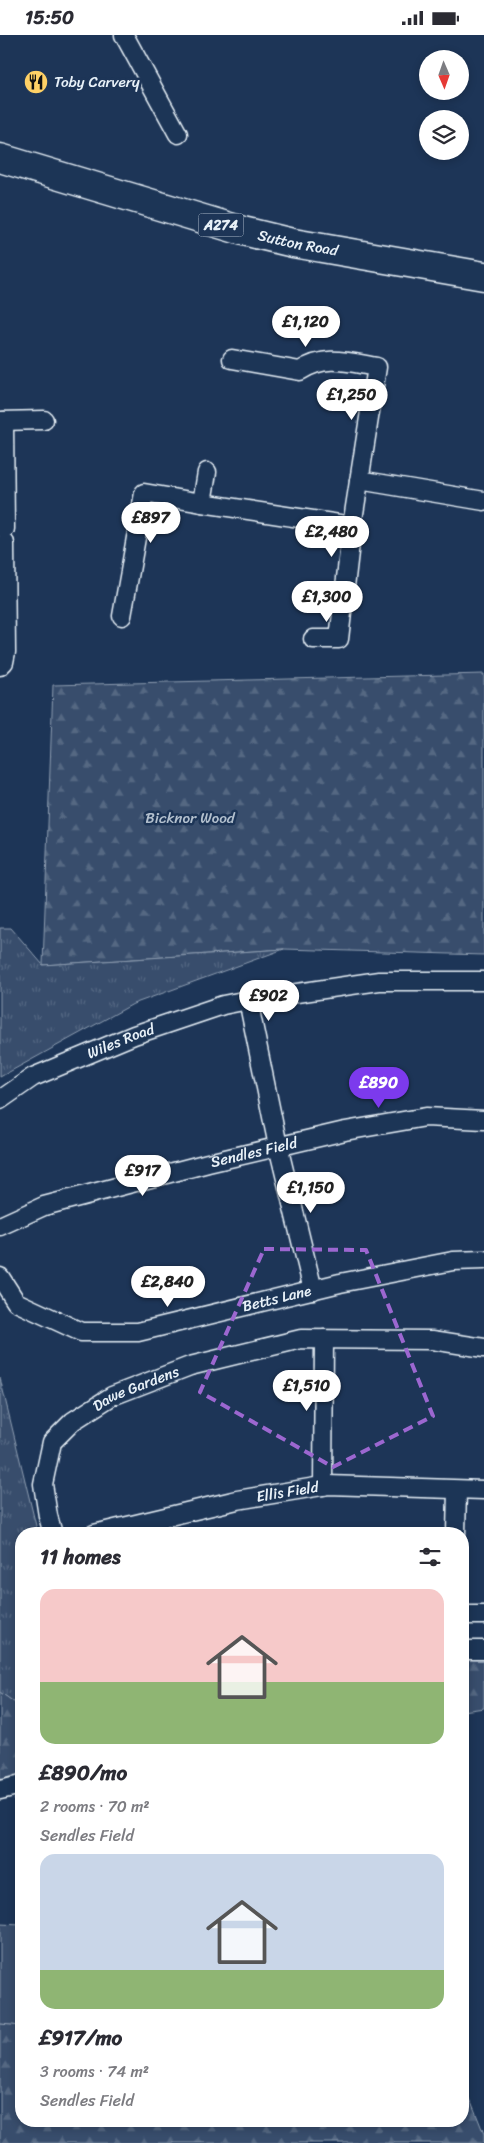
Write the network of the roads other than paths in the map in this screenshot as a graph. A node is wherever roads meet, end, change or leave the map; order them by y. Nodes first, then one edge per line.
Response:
1 (124, 35) edge
2 (178, 133) dead end
3 (0, 158) edge
4 (484, 276) edge
5 (232, 359) dead end
6 (44, 420) dead end
7 (2, 421) edge
8 (207, 472) dead end
9 (358, 480) junction
10 (484, 501) edge
11 (202, 503) junction
12 (352, 526) junction
13 (122, 616) dead end
14 (313, 639) dead end
15 (0, 666) edge
16 (484, 981) edge
17 (248, 1000) junction
18 (0, 1100) edge
19 (484, 1120) edge
20 (278, 1146) junction
21 (0, 1226) edge
22 (484, 1260) edge
23 (0, 1277) edge
24 (313, 1290) junction
25 (324, 1339) junction
26 (484, 1348) edge
27 (323, 1486) junction
28 (456, 1490) junction
29 (484, 1490) edge
30 (51, 1527) edge
31 (123, 1527) edge
32 (456, 1527) edge
33 (469, 1615) edge
34 (484, 1615) edge
35 (484, 1650) edge
36 (469, 1651) edge
37 (15, 1786) edge
38 (0, 1790) edge

1 - 2 street
3 - 4 main road, Sutton Road / A274
5 - 9 street
6 - 7 street
7 - 15 street
8 - 11 street
9 - 10 street
9 - 12 street
11 - 12 street
11 - 13 street
12 - 14 street
16 - 17 street, Wiles Road
17 - 18 street, Wiles Road
17 - 20 street
19 - 20 street, Sendles Field
20 - 21 street, Sendles Field
20 - 24 street
22 - 24 street, Betts Lane
23 - 24 street, Betts Lane
25 - 26 street, Dawe Gardens
25 - 27 street
25 - 30 street, Dawe Gardens
27 - 28 street, Ellis Field
27 - 31 street, Ellis Field
28 - 29 street, Ellis Field
28 - 32 street
33 - 34 street
35 - 36 street
37 - 38 street

